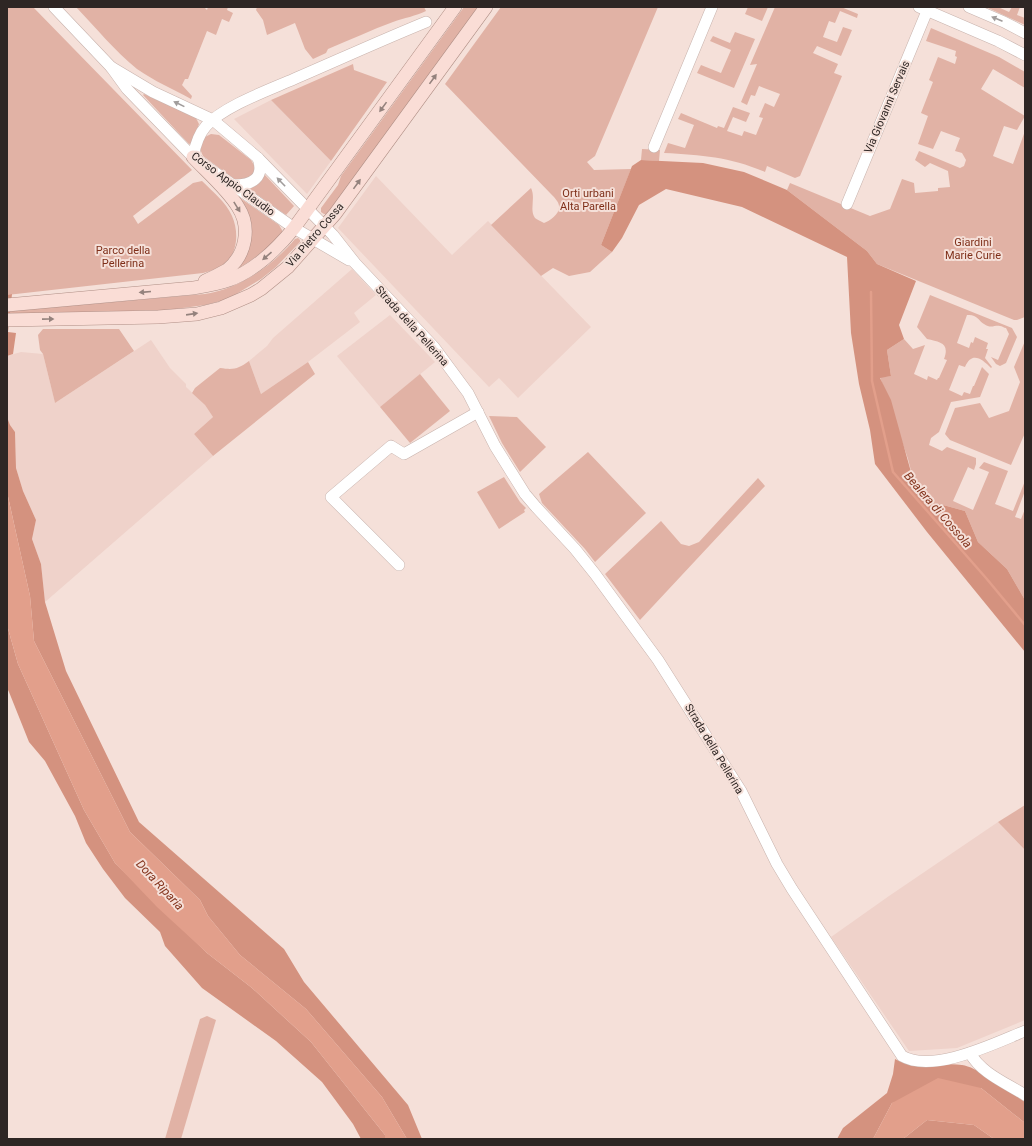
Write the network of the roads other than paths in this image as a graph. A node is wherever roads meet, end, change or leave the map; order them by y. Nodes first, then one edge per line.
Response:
1 (54, 7) edge
2 (455, 7) edge
3 (486, 7) edge
4 (712, 7) edge
5 (969, 7) edge
6 (930, 10) edge
7 (426, 22) dead end
8 (1025, 33) edge
9 (1025, 55) edge
10 (111, 67) junction
11 (213, 120) junction
12 (654, 147) dead end
13 (193, 157) junction
14 (258, 158) junction
15 (234, 185) junction
16 (847, 204) dead end
17 (308, 210) junction
18 (324, 227) junction
19 (294, 228) junction
20 (313, 240) junction
21 (355, 264) junction
22 (193, 288) junction
23 (9, 305) edge
24 (8, 320) edge
25 (478, 412) junction
26 (399, 565) dead end
27 (1025, 1031) edge
28 (970, 1053) junction
29 (1025, 1095) edge

1 - 10 street, Corso Appio Claudio
2 -> 17 main road, Via Pietro Cossa
18 -> 3 main road, Via Pietro Cossa
4 - 12 street
8 -> 5 street
6 - 9 street, Via Giovanni Servais
6 - 16 street, Via Giovanni Servais
7 - 11 street
11 -> 10 street, Corso Appio Claudio
10 - 13 street, Corso Appio Claudio
11 - 13 street
11 - 14 street, Corso Appio Claudio
13 - 15 street, Corso Appio Claudio
13 -> 22 main road
14 - 15 street
17 -> 14 street, Corso Appio Claudio
15 - 19 street, Corso Appio Claudio
17 - 18 street, Corso Appio Claudio
17 - 19 main road, Via Pietro Cossa
18 - 20 main road, Via Pietro Cossa
18 - 21 street, Strada della Pellerina
19 - 20 street, Corso Appio Claudio
19 -> 22 main road, Via Pietro Cossa
20 - 21 street, Strada della Pellerina
24 -> 20 main road, Via Pietro Cossa
21 - 25 street, Strada della Pellerina
22 -> 23 main road, Via Pietro Cossa
25 - 26 street
25 - 28 street, Strada della Pellerina
27 - 28 street, Strada della Pellerina
28 - 29 street

